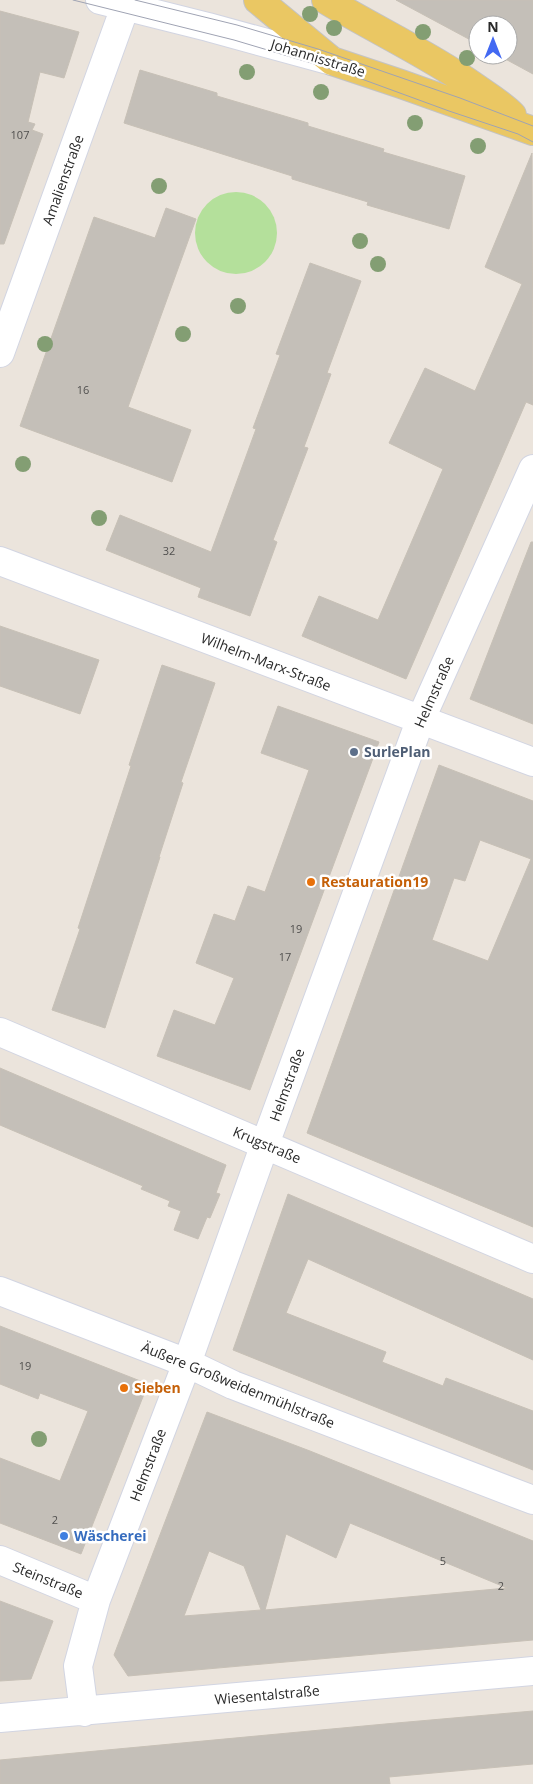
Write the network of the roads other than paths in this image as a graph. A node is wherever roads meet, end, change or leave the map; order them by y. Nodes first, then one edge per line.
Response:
1 (258, 0) edge
2 (326, 0) edge
3 (112, 3) edge
4 (332, 61) junction
5 (529, 129) edge
6 (0, 353) edge
7 (533, 469) edge
8 (0, 561) edge
9 (420, 721) junction
10 (533, 762) edge
11 (0, 1032) edge
12 (265, 1144) junction
13 (533, 1259) edge
14 (0, 1290) edge
15 (188, 1363) junction
16 (533, 1500) edge
17 (0, 1560) edge
18 (96, 1600) junction
19 (533, 1671) edge
20 (84, 1712) junction
21 (0, 1718) edge

1 - 4 main road
2 - 5 main road
3 - 4 street, Johannisstraße
3 - 6 street, Amalienstraße
4 - 5 main road, Johannisstraße
7 - 9 street, Helmstraße
8 - 9 street, Wilhelm-Marx-Straße
9 - 10 street, Wilhelm-Marx-Straße
9 - 12 street, Helmstraße
11 - 12 street, Krugstraße
12 - 13 street, Krugstraße
12 - 15 street, Helmstraße
14 - 15 street, Äußere Großweidenmühlstraße
15 - 16 street, Äußere Großweidenmühlstraße
15 - 18 street, Helmstraße
17 - 18 street, Steinstraße
18 - 20 street, Helmstraße
19 - 20 street, Wiesentalstraße
20 - 21 street, Wiesentalstraße

